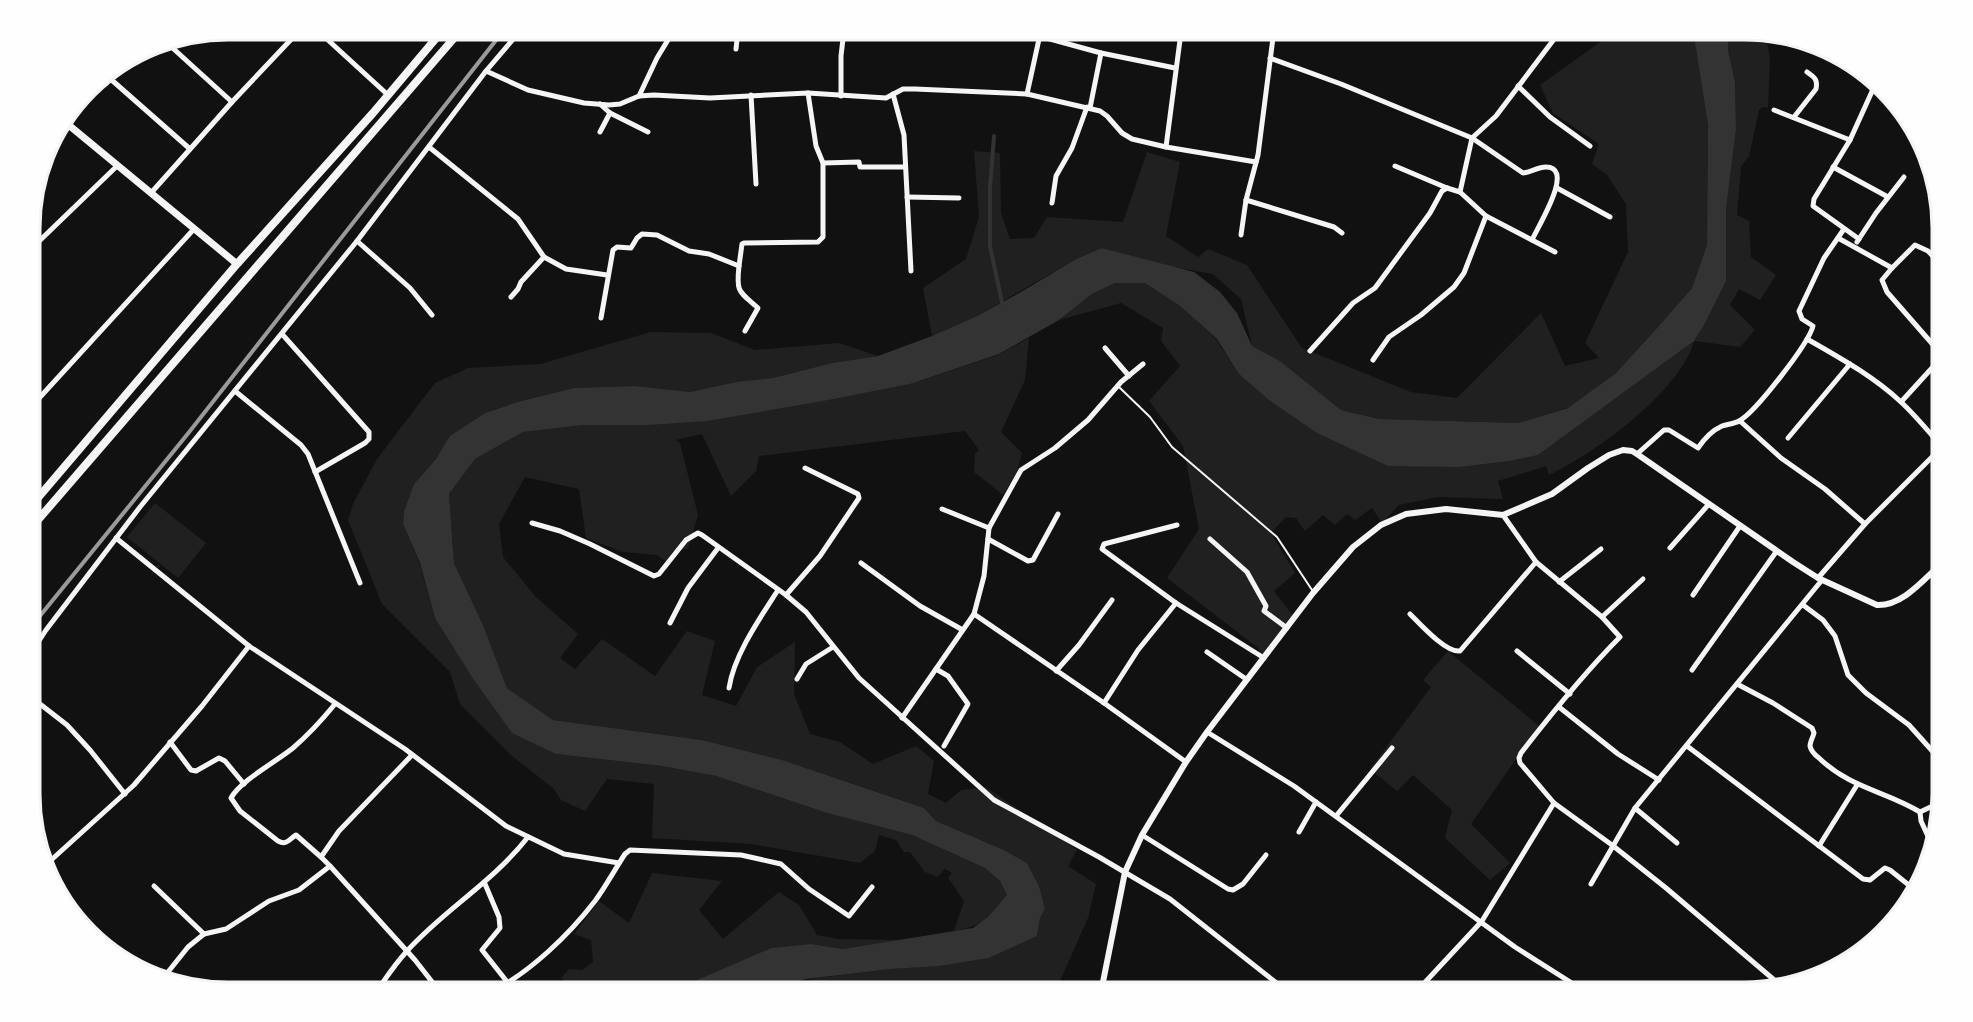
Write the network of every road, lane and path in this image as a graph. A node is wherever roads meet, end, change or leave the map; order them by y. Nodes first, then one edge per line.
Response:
1 (290, 41) edge
2 (329, 41) edge
3 (433, 41) edge
4 (452, 41) edge
5 (512, 41) edge
6 (668, 41) edge
7 (737, 41) edge
8 (843, 41) edge
9 (1038, 41) edge
10 (1064, 41) edge
11 (1179, 41) edge
12 (1272, 41) edge
13 (1553, 41) edge
14 (174, 49) edge
15 (736, 49) dead end
16 (1101, 53) junction
17 (1270, 58) junction
18 (1175, 68) junction
19 (486, 71) junction
20 (1807, 72) dead end
21 (112, 81) edge
22 (1518, 86) junction
23 (1872, 91) edge
24 (385, 92) junction
25 (808, 93) junction
26 (893, 94) junction
27 (1028, 94) junction
28 (751, 95) junction
29 (639, 96) junction
30 (841, 96) junction
31 (232, 102) junction
32 (600, 104) junction
33 (1089, 108) junction
34 (1774, 110) dead end
35 (610, 113) junction
36 (1794, 117) junction
37 (71, 127) edge
38 (600, 132) dead end
39 (648, 132) dead end
40 (1472, 138) junction
41 (1850, 140) junction
42 (1590, 146) dead end
43 (429, 147) junction
44 (1166, 147) junction
45 (190, 149) junction
46 (1256, 162) junction
47 (823, 163) junction
48 (117, 165) junction
49 (905, 166) junction
50 (1395, 166) dead end
51 (1833, 167) junction
52 (1904, 177) dead end
53 (756, 184) dead end
54 (1447, 188) junction
55 (1557, 188) junction
56 (1460, 192) junction
57 (151, 193) junction
58 (907, 197) junction
59 (1888, 197) junction
60 (959, 198) dead end
61 (1246, 200) junction
62 (1052, 203) dead end
63 (1486, 216) junction
64 (1610, 217) dead end
65 (1844, 229) junction
66 (196, 231) junction
67 (1342, 233) dead end
68 (1241, 235) dead end
69 (1838, 238) junction
70 (41, 239) edge
71 (1858, 239) junction
72 (1532, 240) junction
73 (357, 241) junction
74 (1854, 246) junction
75 (1555, 252) dead end
76 (1932, 256) edge
77 (544, 257) junction
78 (235, 263) junction
79 (739, 266) junction
80 (1892, 268) junction
81 (911, 272) dead end
82 (607, 275) junction
83 (511, 297) dead end
84 (432, 315) dead end
85 (601, 318) dead end
86 (745, 331) dead end
87 (282, 334) junction
88 (1808, 339) junction
89 (1932, 344) edge
90 (1105, 348) dead end
91 (1310, 351) dead end
92 (1373, 360) dead end
93 (1143, 364) dead end
94 (1850, 364) junction
95 (1932, 367) edge
96 (1129, 376) junction
97 (1118, 385) junction
98 (235, 391) junction
99 (41, 396) edge
100 (1901, 402) junction
101 (1740, 421) junction
102 (1932, 436) edge
103 (1788, 438) dead end
104 (1637, 454) junction
105 (1932, 457) edge
106 (805, 468) dead end
107 (315, 472) junction
108 (41, 491) edge
109 (1709, 504) junction
110 (942, 509) dead end
111 (1058, 514) dead end
112 (1503, 515) junction
113 (41, 516) edge
114 (532, 524) dead end
115 (1865, 524) junction
116 (1177, 525) dead end
117 (1740, 526) junction
118 (989, 528) junction
119 (116, 538) junction
120 (988, 538) junction
121 (1210, 539) dead end
122 (718, 548) junction
123 (1670, 548) dead end
124 (1601, 549) dead end
125 (1776, 552) junction
126 (1536, 562) junction
127 (861, 563) dead end
128 (1932, 572) edge
129 (1643, 579) dead end
130 (1820, 579) junction
131 (1559, 582) junction
132 (360, 583) dead end
133 (778, 590) junction
134 (1313, 593) junction
135 (786, 595) junction
136 (1693, 595) dead end
137 (1112, 600) dead end
138 (1176, 603) junction
139 (1803, 604) junction
140 (974, 614) junction
141 (1410, 614) dead end
142 (1602, 617) junction
143 (670, 623) dead end
144 (1287, 628) junction
145 (961, 629) junction
146 (41, 636) edge
147 (249, 646) junction
148 (833, 647) junction
149 (1517, 651) dead end
150 (1207, 652) dead end
151 (1264, 658) junction
152 (936, 669) junction
153 (1692, 670) dead end
154 (1056, 671) junction
155 (796, 679) dead end
156 (1246, 679) junction
157 (1737, 684) junction
158 (729, 688) dead end
159 (1570, 694) junction
160 (1104, 703) junction
161 (334, 704) junction
162 (41, 705) edge
163 (1559, 707) junction
164 (902, 718) junction
165 (1207, 732) junction
166 (170, 742) junction
167 (944, 746) dead end
168 (1687, 746) junction
169 (1392, 748) dead end
170 (1932, 751) edge
171 (412, 755) junction
172 (1186, 762) junction
173 (1659, 780) junction
174 (244, 784) junction
175 (1857, 785) junction
176 (125, 794) junction
177 (1317, 802) junction
178 (1554, 804) junction
179 (1932, 806) edge
180 (1635, 808) junction
181 (1920, 812) junction
182 (1336, 816) junction
183 (1299, 832) dead end
184 (1142, 835) junction
185 (1928, 835) edge
186 (528, 837) junction
187 (1677, 843) dead end
188 (1612, 846) junction
189 (1819, 846) junction
190 (1266, 855) dead end
191 (321, 857) junction
192 (53, 859) edge
193 (619, 863) junction
194 (330, 866) junction
195 (1125, 872) junction
196 (484, 884) junction
197 (1591, 884) dead end
198 (1908, 885) edge
199 (154, 886) dead end
200 (872, 887) dead end
201 (1482, 921) junction
202 (204, 934) junction
203 (406, 952) junction
204 (168, 972) edge
205 (1773, 979) edge
206 (1104, 981) edge
207 (1270, 981) edge
208 (1426, 981) edge
209 (1569, 981) edge
210 (384, 982) edge
211 (432, 982) edge
212 (508, 982) joint

1 - 31 street
2 - 24 street
3 - 24 main road
4 - 113 main road
5 - 19 street
6 - 29 street
7 - 15 street
8 - 30 street
9 - 27 street
10 - 16 street
11 - 18 street
12 - 17 street
13 - 22 street
14 - 31 street
16 - 18 street
16 - 33 street
17 - 40 street
17 - 46 street
18 - 44 street
19 - 32 street
19 - 43 street
20 - 36 street
21 - 45 street
22 - 40 street
22 - 42 street
23 - 41 street
24 - 78 main road
25 - 28 street
25 - 30 street
25 - 47 street
26 - 27 street
26 - 30 street
26 - 49 street
27 - 33 street
28 - 29 street
28 - 53 street
29 - 32 street
31 - 45 street
32 - 35 street
33 - 44 street
33 - 62 street
34 - 36 street
35 - 38 street
35 - 39 street
36 - 41 street
37 - 48 main road
40 - 55 street
40 - 56 street
41 - 51 street
43 - 73 street
43 - 77 street
44 - 46 street
45 - 57 street
46 - 61 street
47 - 49 street
47 - 79 street
48 - 57 main road
48 - 70 street
49 - 58 street
50 - 54 street
51 - 59 street
51 - 65 street
52 - 59 street
54 - 56 street
54 - 91 street
55 - 64 street
55 - 72 street
56 - 63 street
57 - 66 main road
58 - 60 street
58 - 81 street
59 - 71 street
61 - 67 street
61 - 68 street
63 - 72 street
63 - 92 street
65 - 69 street
65 - 71 street
66 - 78 main road
66 - 99 street
69 - 74 street
69 - 88 street
71 - 74 street
72 - 75 street
73 - 84 street
73 - 87 street
74 - 80 street
76 - 80 street
77 - 82 street
77 - 83 street
78 - 108 main road
79 - 82 street
79 - 86 street
80 - 89 street
82 - 85 street
87 - 98 street
87 - 107 street
88 - 94 street
88 - 101 street
90 - 96 street
93 - 96 street
94 - 100 street
94 - 103 street
95 - 100 street
96 - 97 street
97 - 118 street
97 - 134 lane
98 - 107 street
98 - 119 street
100 - 102 street
101 - 104 street
101 - 115 street
104 - 109 street
104 - 112 street
105 - 115 street
106 - 135 street
107 - 132 street
109 - 117 street
109 - 123 street
110 - 118 street
111 - 120 street
112 - 126 street
112 - 134 street
114 - 122 street
115 - 130 street
116 - 138 street
117 - 125 street
117 - 136 street
118 - 120 street
119 - 146 street
119 - 147 street
120 - 140 street
121 - 144 street
122 - 133 street
122 - 143 street
124 - 131 street
125 - 130 street
125 - 153 street
126 - 131 street
126 - 141 street
127 - 145 street
128 - 130 street
129 - 142 street
130 - 139 street
131 - 142 street
133 - 135 street
133 - 158 street
134 - 144 street
135 - 148 street
137 - 154 street
138 - 151 street
138 - 160 street
139 - 157 street
139 - 170 street
140 - 145 street
140 - 154 street
142 - 159 street
144 - 151 street
145 - 152 street
147 - 161 street
147 - 166 street
148 - 155 street
148 - 164 street
149 - 159 street
150 - 156 street
151 - 156 street
152 - 164 street
152 - 167 street
154 - 160 street
156 - 165 street
157 - 168 street
157 - 175 street
159 - 163 street
160 - 172 street
161 - 171 street
161 - 174 street
162 - 176 street
163 - 173 street
163 - 178 street
164 - 195 street
165 - 172 street
165 - 177 street
166 - 174 street
166 - 176 street
168 - 173 street
168 - 189 street
169 - 182 street
171 - 186 street
171 - 191 street
172 - 184 street
173 - 180 street
174 - 191 street
175 - 181 street
175 - 189 street
176 - 192 street
177 - 182 street
177 - 183 street
178 - 188 street
178 - 201 street
179 - 181 street
180 - 187 street
180 - 188 street
181 - 185 street
182 - 201 street
184 - 190 street
184 - 195 street
186 - 193 street
186 - 196 street
188 - 197 street
188 - 205 street
189 - 198 street
191 - 194 street
193 - 200 street
193 - 212 street
194 - 202 street
194 - 203 street
195 - 206 street
195 - 207 street
196 - 203 street
196 - 212 street
199 - 202 street
201 - 208 street
201 - 209 street
202 - 204 street
203 - 210 street
203 - 211 street

